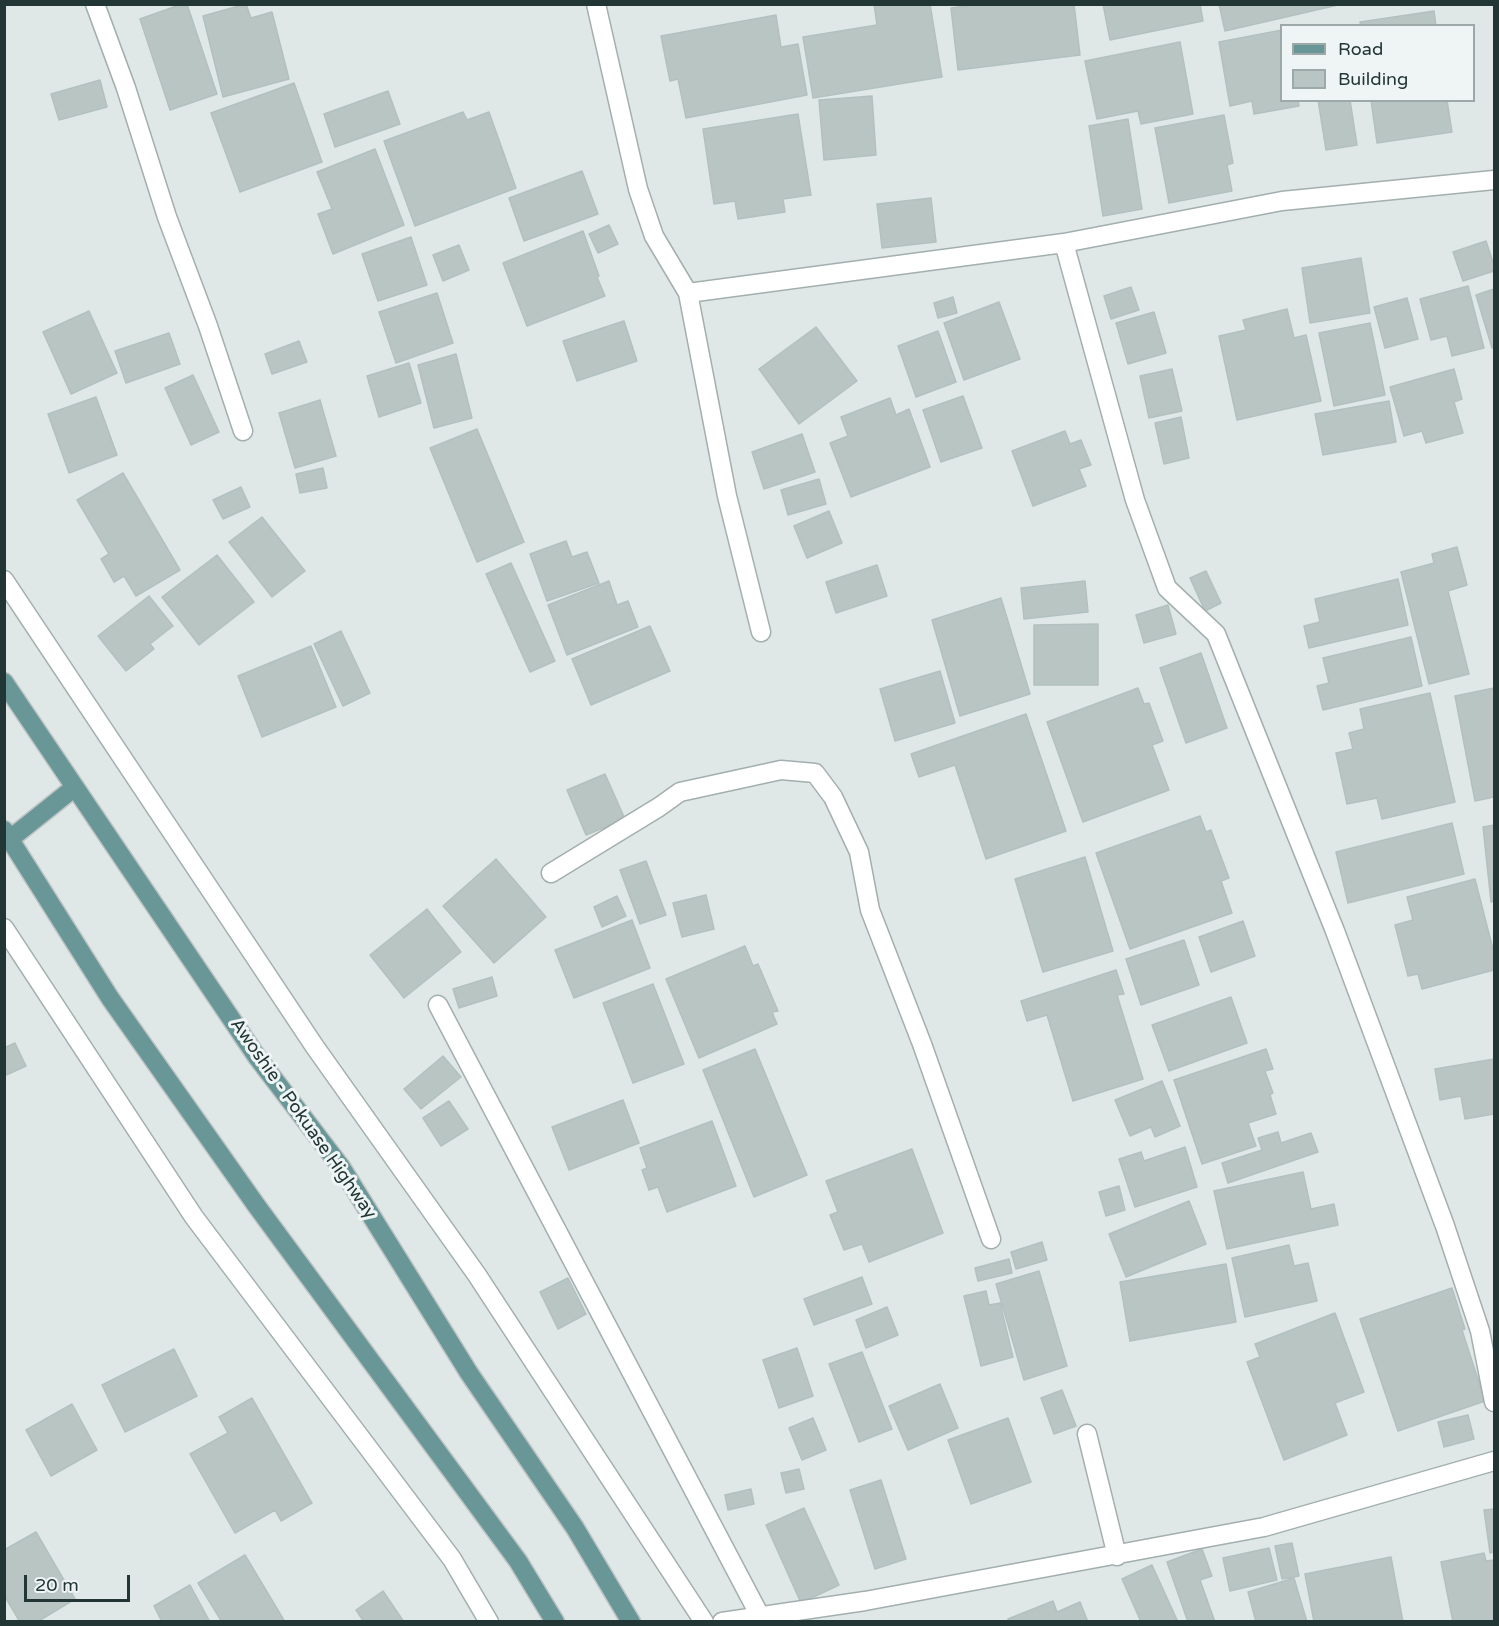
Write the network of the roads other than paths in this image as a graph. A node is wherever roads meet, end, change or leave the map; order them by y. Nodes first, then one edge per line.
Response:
1 (95, 4) edge
2 (596, 4) edge
3 (1494, 180) edge
4 (1064, 243) junction
5 (688, 293) junction
6 (243, 431) dead end
7 (4, 580) edge
8 (761, 632) dead end
9 (4, 682) edge
10 (75, 787) junction
11 (7, 835) edge
12 (551, 873) dead end
13 (4, 928) edge
14 (438, 1005) dead end
15 (991, 1239) dead end
16 (1494, 1402) edge
17 (1087, 1434) dead end
18 (1494, 1461) edge
19 (1116, 1556) junction
20 (760, 1616) junction
21 (489, 1622) edge
22 (555, 1622) edge
23 (631, 1622) edge
24 (704, 1622) edge
25 (722, 1622) edge

1 - 6 street
2 - 5 street
3 - 4 street
4 - 5 street
4 - 16 street
5 - 8 street
7 - 24 street
9 - 10 main road, Awoshie - Pokuase Highway
10 - 11 main road
10 - 23 main road, Awoshie - Pokuase Highway
11 - 22 main road
12 - 15 street
13 - 21 street
14 - 20 street
17 - 19 street
18 - 19 street
19 - 20 street
20 - 25 street

